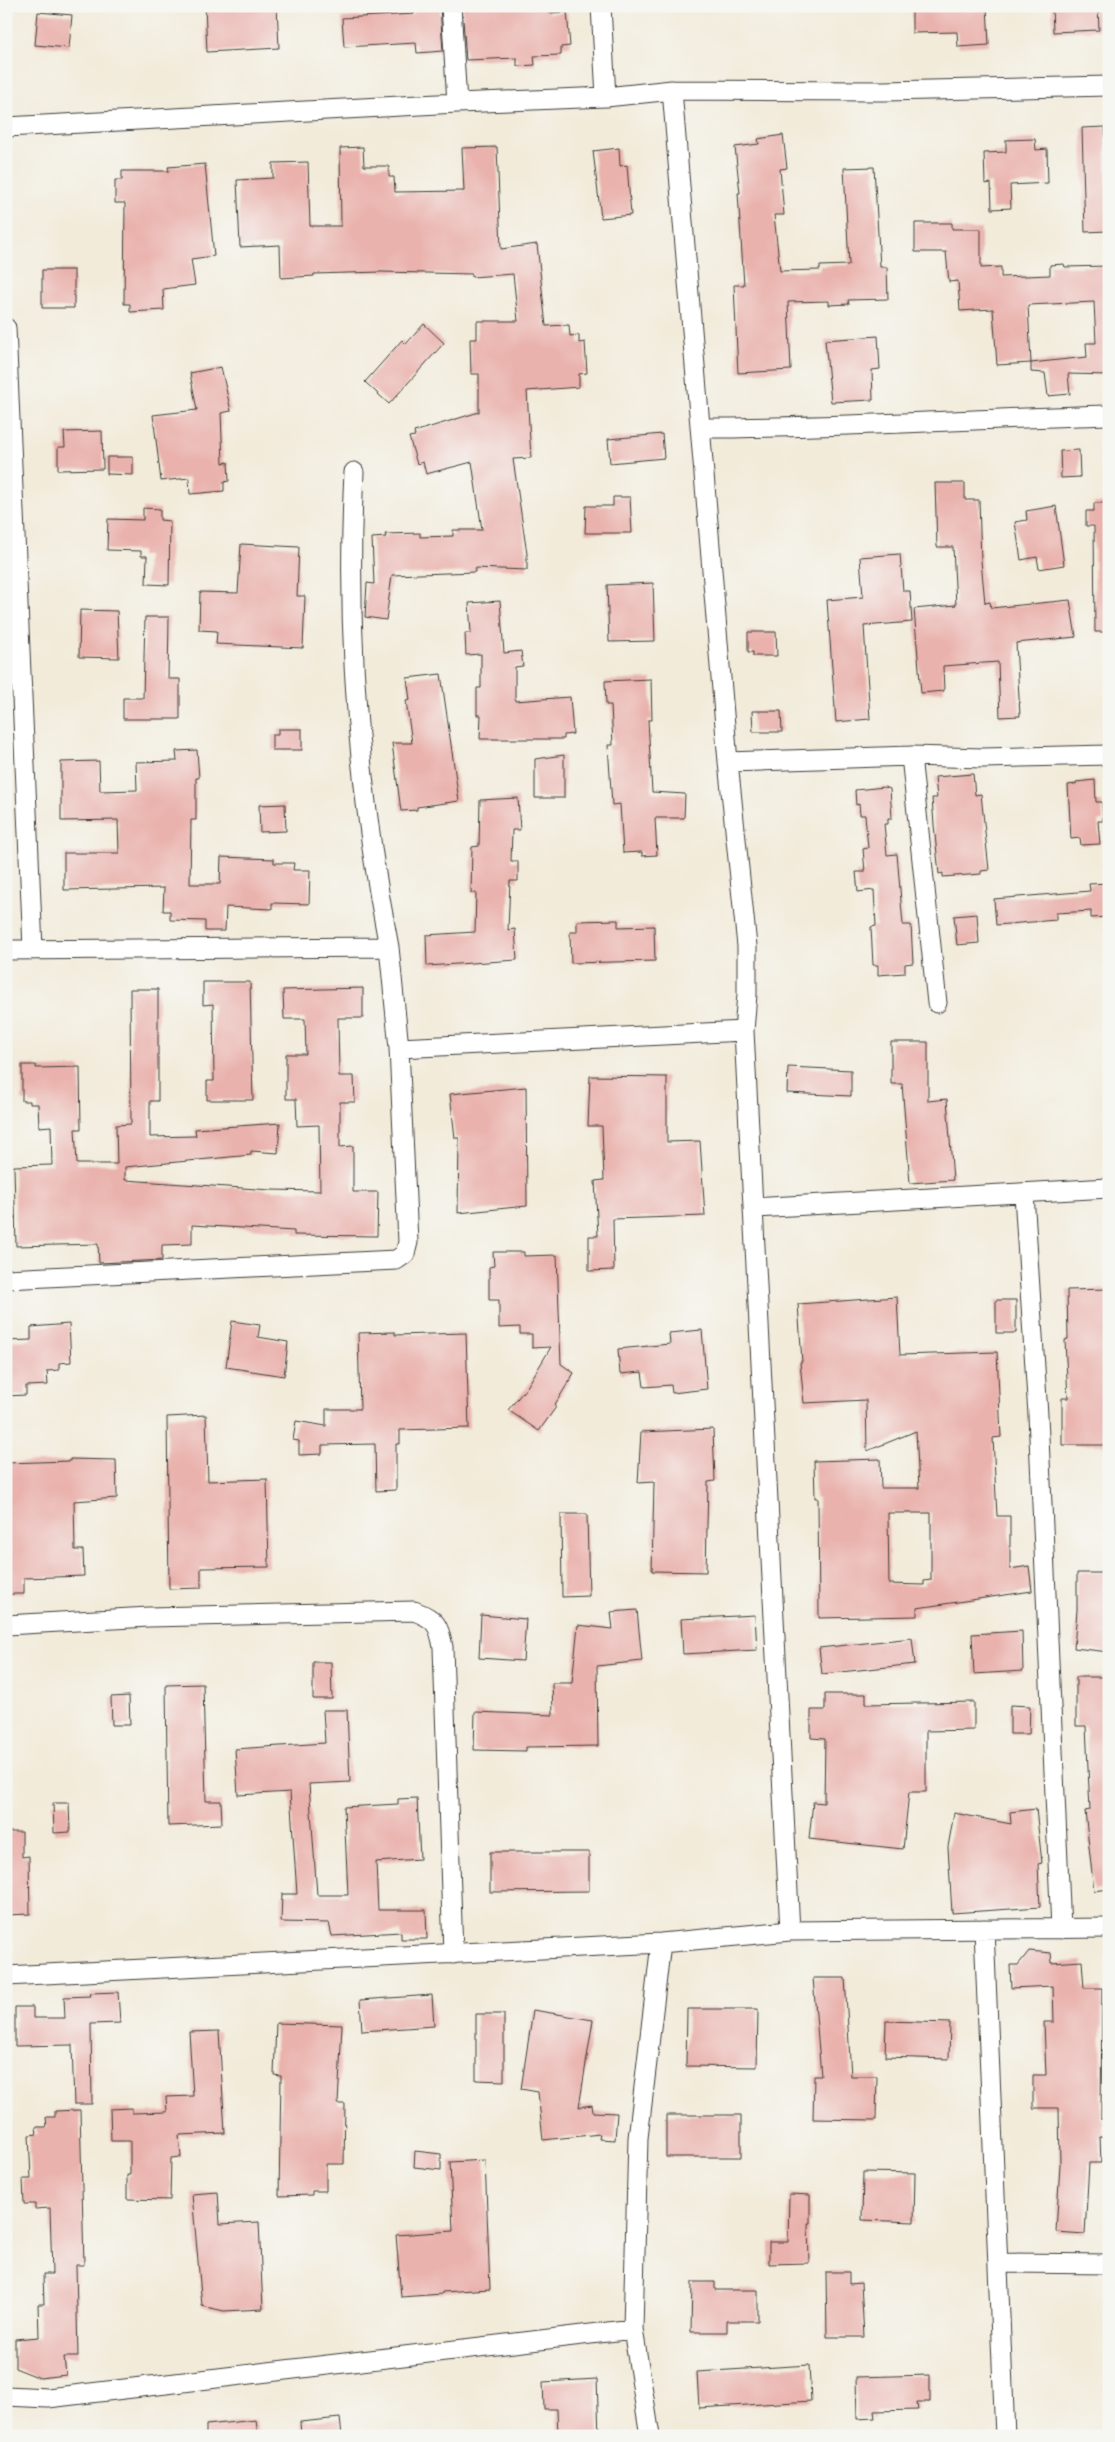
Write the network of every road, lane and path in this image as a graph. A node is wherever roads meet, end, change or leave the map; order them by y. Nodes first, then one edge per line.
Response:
1 (451, 6) edge
2 (601, 6) edge
3 (1109, 86) edge
4 (672, 90) junction
5 (606, 97) junction
6 (457, 102) junction
7 (6, 127) edge
8 (6, 328) edge
9 (1109, 415) edge
10 (701, 428) junction
11 (354, 472) dead end
12 (13, 627) edge
13 (1109, 755) edge
14 (911, 756) junction
15 (728, 762) junction
16 (389, 947) junction
17 (33, 949) junction
18 (6, 950) edge
19 (938, 1003) dead end
20 (744, 1031) junction
21 (399, 1048) junction
22 (1109, 1188) edge
23 (1024, 1194) junction
24 (754, 1208) junction
25 (6, 1279) edge
26 (6, 1625) edge
27 (1109, 1928) edge
28 (984, 1929) junction
29 (1061, 1929) junction
30 (790, 1932) junction
31 (661, 1944) junction
32 (452, 1954) junction
33 (6, 1976) edge
34 (998, 2263) junction
35 (1109, 2264) edge
36 (633, 2330) junction
37 (6, 2396) edge
38 (650, 2436) edge
39 (1005, 2436) edge

1 - 6 street
2 - 5 street
3 - 4 street
4 - 5 street
4 - 10 street
5 - 6 street
6 - 7 street
8 - 12 street
9 - 10 street
10 - 15 street
11 - 16 street
12 - 17 street
13 - 14 street
14 - 15 street
14 - 19 street
15 - 20 street
16 - 17 street
16 - 21 street
17 - 18 street
20 - 21 street
20 - 24 street
21 - 25 street
22 - 23 street
23 - 24 street
23 - 29 street
24 - 30 street
26 - 32 street
27 - 29 street
28 - 29 street
28 - 30 street
28 - 34 street
30 - 31 street
31 - 32 street
31 - 36 street
32 - 33 street
34 - 35 street
34 - 39 street
36 - 37 street
36 - 38 street

